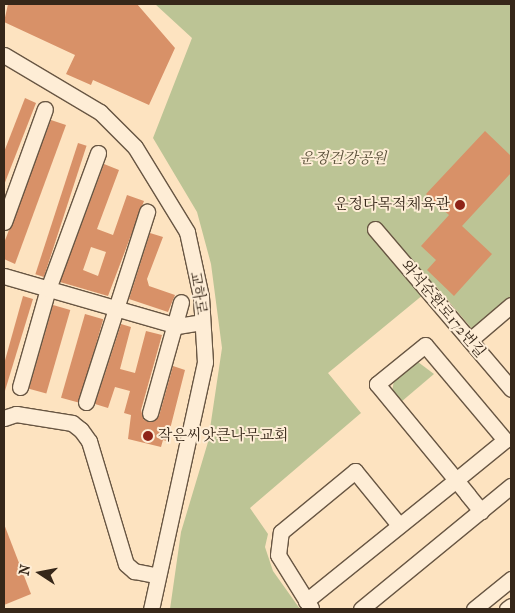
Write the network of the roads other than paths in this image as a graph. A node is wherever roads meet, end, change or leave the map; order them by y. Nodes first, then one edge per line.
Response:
1 (4, 55) edge
2 (45, 109) dead end
3 (98, 152) dead end
4 (147, 212) dead end
5 (4, 222) edge
6 (375, 229) dead end
7 (4, 276) edge
8 (48, 289) junction
9 (180, 302) dead end
10 (511, 305) edge
11 (114, 308) junction
12 (202, 322) junction
13 (173, 324) junction
14 (470, 340) junction
15 (20, 387) dead end
16 (511, 389) edge
17 (86, 402) dead end
18 (150, 413) dead end
19 (4, 418) edge
20 (456, 480) junction
21 (511, 486) edge
22 (481, 511) junction
23 (400, 525) junction
24 (155, 575) junction
25 (511, 579) edge
26 (309, 605) edge
27 (511, 606) edge
28 (151, 609) edge
29 (361, 609) edge
30 (474, 609) edge
31 (507, 609) edge

1 - 12 street, 교하로
2 - 5 street
3 - 8 street
4 - 11 street
6 - 14 street, 와석순환로172번길
7 - 8 street
8 - 11 street
8 - 15 street
9 - 13 street
10 - 14 street
11 - 13 street
11 - 17 street
12 - 13 street
12 - 24 street, 교하로
13 - 18 street
14 - 16 street, 와석순환로172번길
19 - 24 street
20 - 20 street
20 - 22 street
20 - 23 street
21 - 22 street
22 - 29 street
23 - 26 street
23 - 26 street
24 - 28 street, 교하로
25 - 30 street
27 - 31 street

